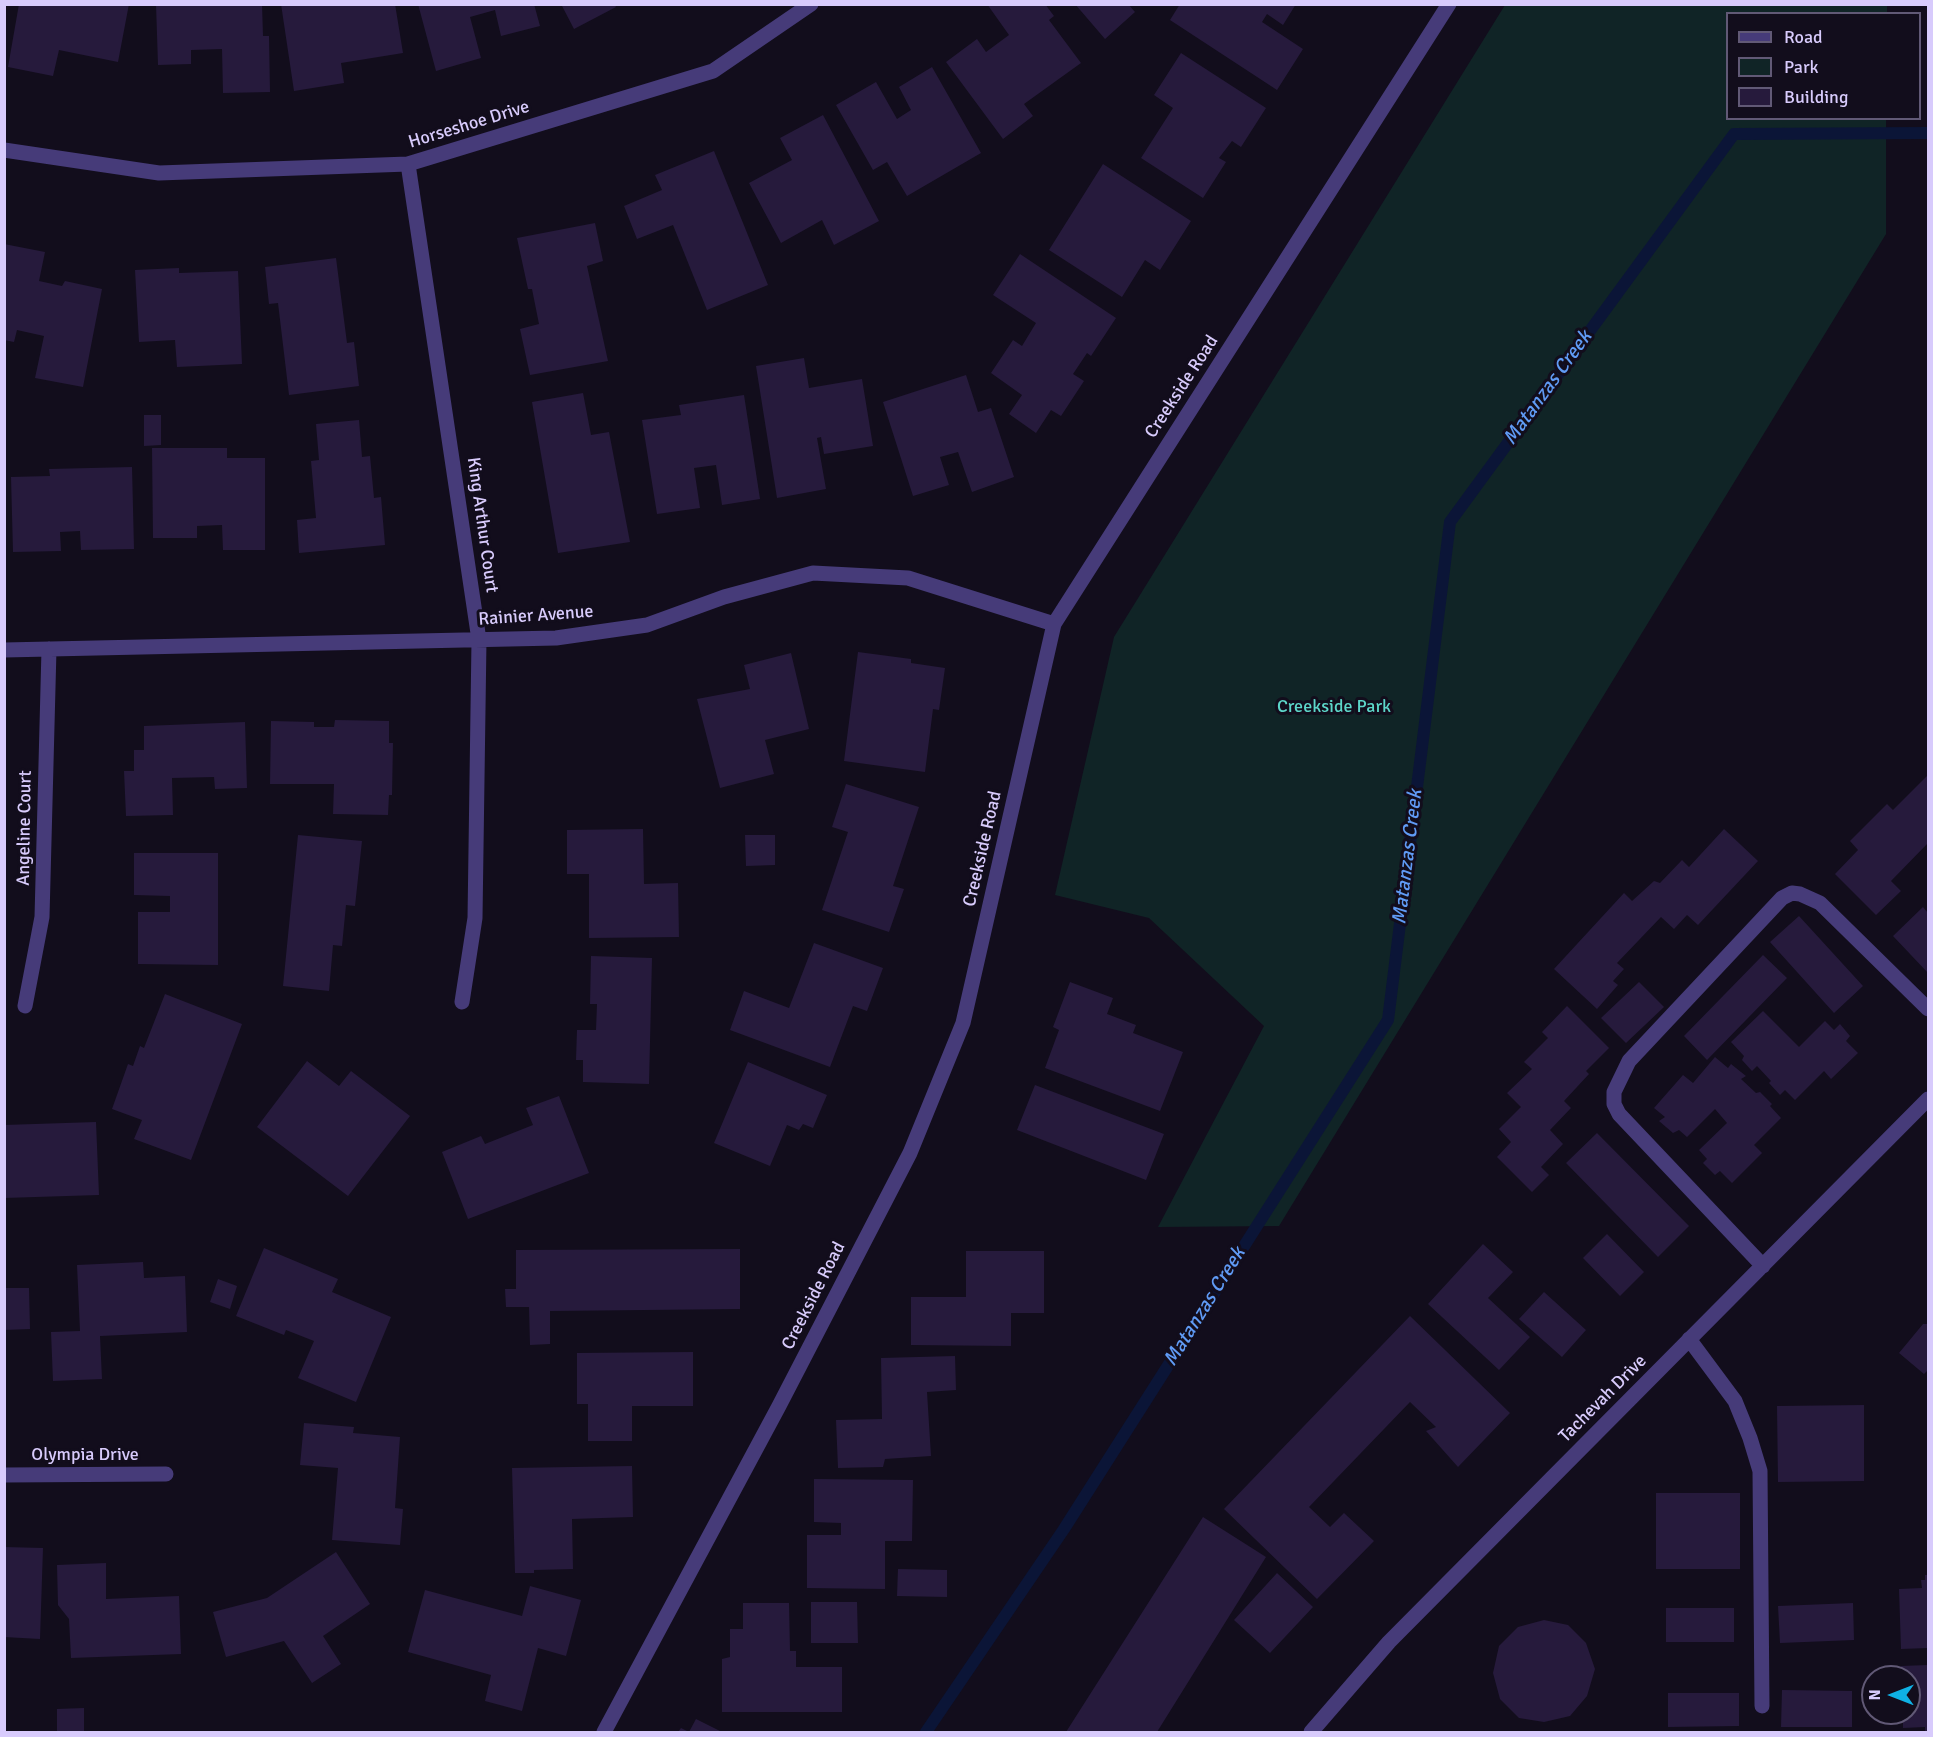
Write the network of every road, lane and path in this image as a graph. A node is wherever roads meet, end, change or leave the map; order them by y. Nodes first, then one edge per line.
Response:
1 (811, 4) edge
2 (1449, 4) edge
3 (4, 150) edge
4 (408, 164) junction
5 (1054, 624) junction
6 (479, 640) junction
7 (48, 649) junction
8 (4, 650) edge
9 (462, 1002) dead end
10 (25, 1006) dead end
11 (1929, 1009) edge
12 (1929, 1100) edge
13 (1763, 1266) junction
14 (1689, 1340) junction
15 (4, 1474) edge
16 (166, 1474) dead end
17 (1762, 1706) dead end
18 (603, 1732) edge
19 (1311, 1732) edge

1 - 4 street, Horseshoe Drive
2 - 5 street, Creekside Road
3 - 4 street, Horseshoe Drive
4 - 6 street, King Arthur Court
5 - 6 street, Rainier Avenue
5 - 18 street, Creekside Road
6 - 7 street, Rainier Avenue
6 - 9 street, King Arthur Court
7 - 8 street, Rainier Avenue
7 - 10 street, Angeline Court
11 - 13 street
12 - 13 street, Tachevah Drive
13 - 14 street, Tachevah Drive
14 - 17 street
14 - 19 street, Tachevah Drive
15 - 16 street, Olympia Drive

